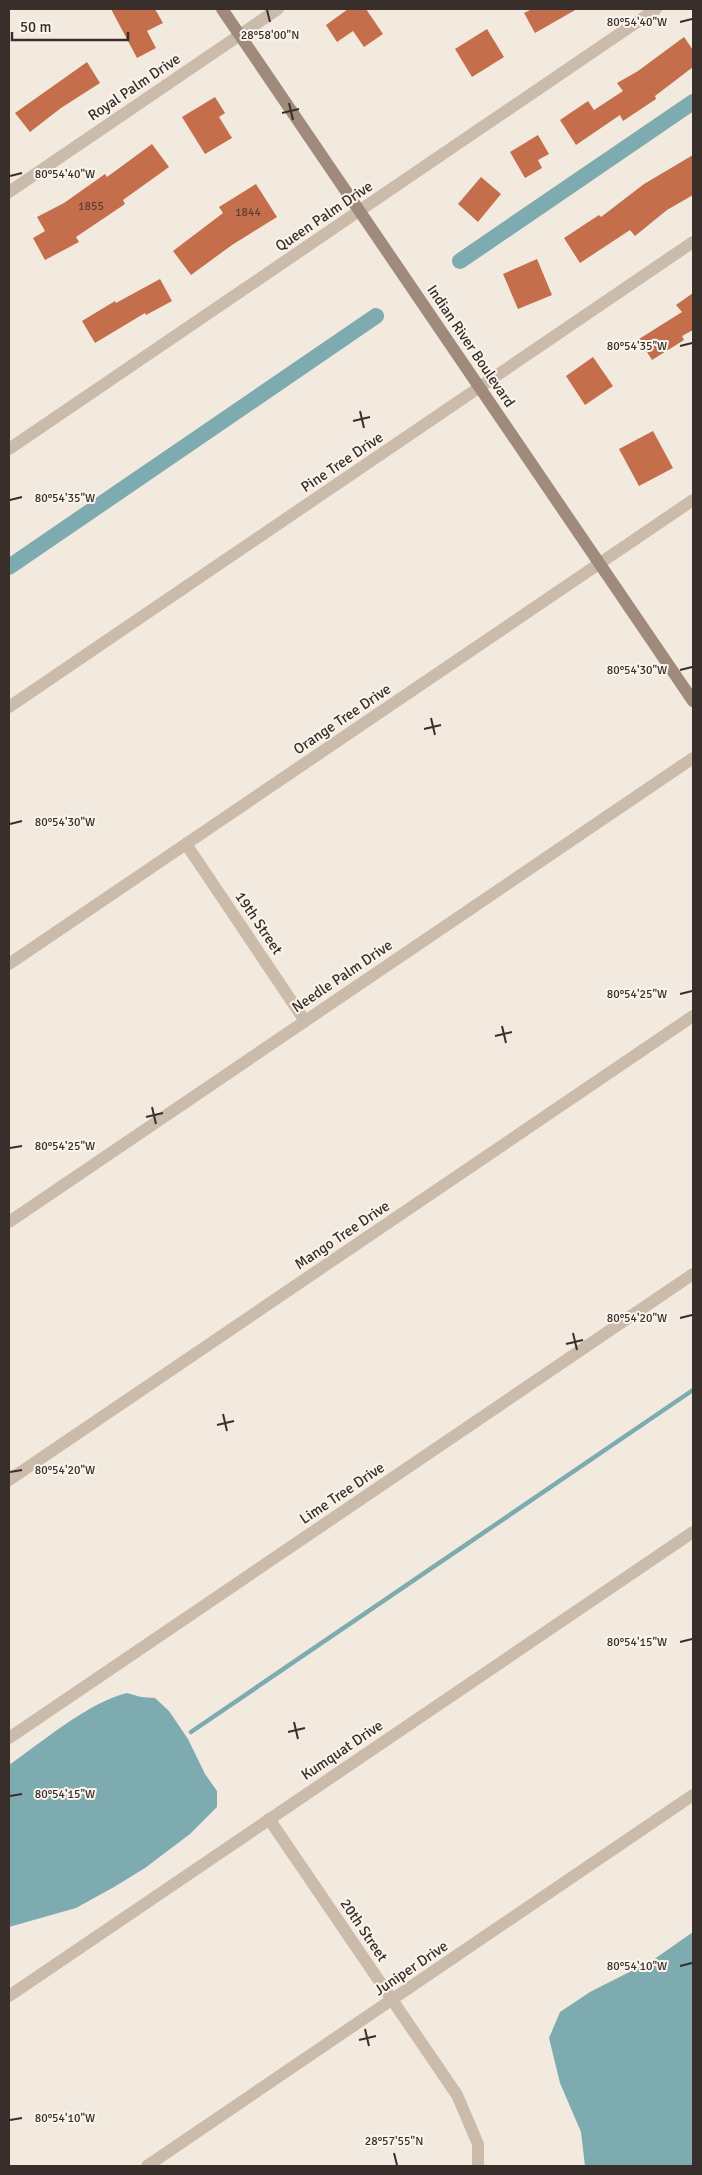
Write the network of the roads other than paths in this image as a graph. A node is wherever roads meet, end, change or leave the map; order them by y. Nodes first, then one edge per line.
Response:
1 (222, 9) edge
2 (278, 9) edge
3 (656, 9) edge
4 (240, 36) junction
5 (9, 192) edge
6 (360, 212) junction
7 (693, 242) edge
8 (480, 388) junction
9 (9, 449) edge
10 (693, 500) edge
11 (600, 564) junction
12 (693, 701) edge
13 (9, 708) edge
14 (693, 758) edge
15 (186, 844) junction
16 (9, 964) edge
17 (693, 1016) edge
18 (305, 1020) junction
19 (9, 1222) edge
20 (693, 1274) edge
21 (9, 1480) edge
22 (693, 1532) edge
23 (9, 1738) edge
24 (693, 1795) edge
25 (270, 1819) junction
26 (9, 1996) edge
27 (392, 2001) junction
28 (147, 2166) edge
29 (478, 2166) edge

1 - 4 main road, Indian River Boulevard
2 - 4 street, Royal Palm Drive
3 - 6 street, Queen Palm Drive
4 - 5 street, Royal Palm Drive
4 - 6 main road, Indian River Boulevard
6 - 8 main road, Indian River Boulevard
6 - 9 street, Queen Palm Drive
7 - 8 street, Pine Tree Drive
8 - 11 main road, Indian River Boulevard
8 - 13 street, Pine Tree Drive
10 - 11 street, Orange Tree Drive
11 - 12 main road, Indian River Boulevard
11 - 15 street, Orange Tree Drive
14 - 18 street, Needle Palm Drive
15 - 16 street, Orange Tree Drive
15 - 18 street, 19th Street
17 - 21 street, Mango Tree Drive
18 - 19 street, Needle Palm Drive
20 - 23 street, Lime Tree Drive
22 - 25 street, Kumquat Drive
24 - 27 street, Juniper Drive
25 - 26 street, Kumquat Drive
25 - 27 street, 20th Street
27 - 28 street, Juniper Drive
27 - 29 street, 20th Street

